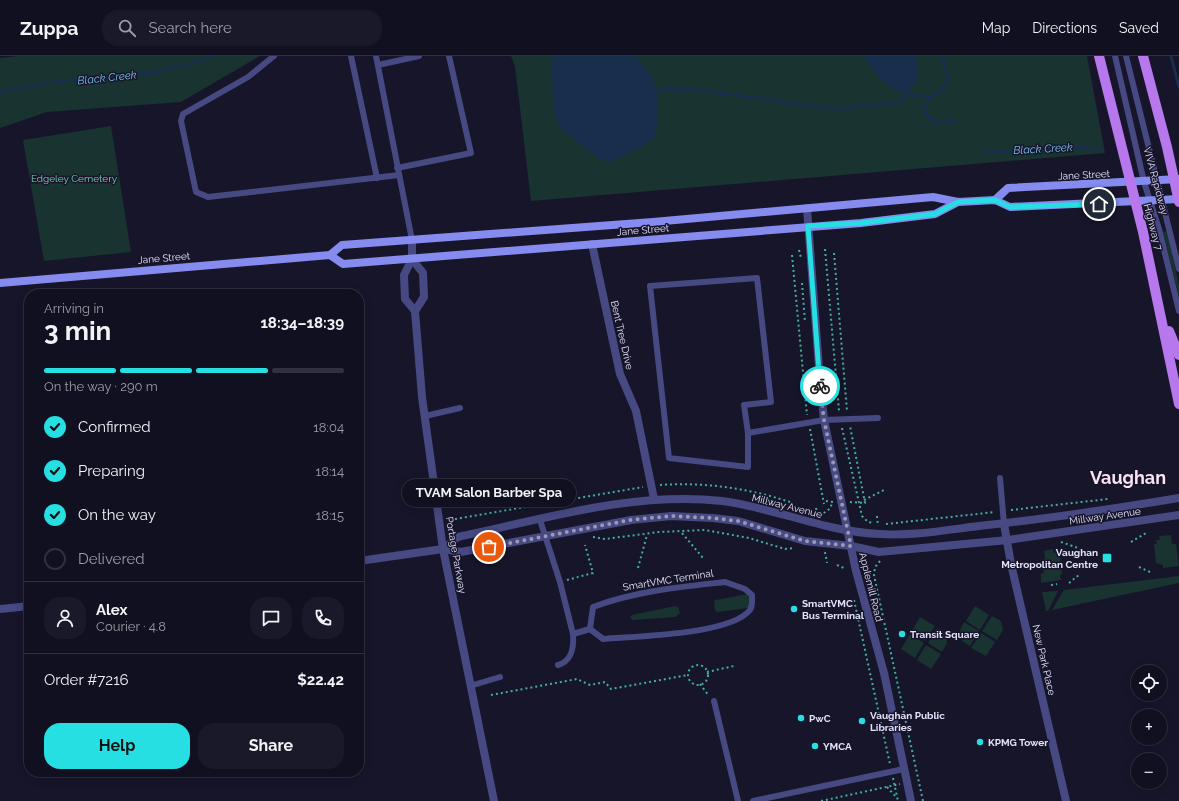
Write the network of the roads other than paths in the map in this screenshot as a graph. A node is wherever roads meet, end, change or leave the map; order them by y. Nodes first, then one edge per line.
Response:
1 (274, 56) edge
2 (351, 56) edge
3 (376, 56) edge
4 (419, 56) edge
5 (449, 56) edge
6 (1099, 56) edge
7 (1115, 56) edge
8 (1126, 56) edge
9 (1143, 56) edge
10 (378, 66) junction
11 (397, 168) junction
12 (399, 175) junction
13 (377, 178) junction
14 (1176, 180) edge
15 (1157, 181) junction
16 (1144, 182) junction
17 (1130, 183) junction
18 (995, 200) junction
19 (1162, 200) junction
20 (1179, 200) edge
21 (1150, 201) junction
22 (958, 202) junction
23 (1134, 202) junction
24 (807, 208) junction
25 (808, 226) junction
26 (412, 240) junction
27 (592, 244) junction
28 (330, 255) junction
29 (412, 259) junction
30 (1179, 268) edge
31 (0, 283) edge
32 (1161, 310) junction
33 (415, 311) junction
34 (1179, 311) edge
35 (1179, 355) edge
36 (1179, 404) edge
37 (460, 408) dead end
38 (425, 416) junction
39 (878, 418) dead end
40 (824, 420) junction
41 (748, 433) junction
42 (1000, 478) dead end
43 (1179, 498) edge
44 (654, 499) junction
45 (1179, 515) edge
46 (540, 520) junction
47 (1004, 524) junction
48 (847, 530) junction
49 (545, 537) junction
50 (1008, 540) junction
51 (851, 546) junction
52 (443, 549) junction
53 (364, 560) edge
54 (24, 607) edge
55 (0, 609) edge
56 (590, 629) junction
57 (573, 634) junction
58 (558, 665) dead end
59 (500, 677) dead end
60 (470, 686) junction
61 (714, 701) road end
62 (904, 769) junction
63 (494, 801) edge
64 (738, 801) edge
65 (753, 801) edge
66 (911, 801) edge
67 (1066, 801) edge

1 - 13 lane
2 - 13 lane
3 - 10 lane
4 - 10 lane
5 - 11 lane
6 - 17 main road, Highway 7
7 - 16 lane, VIVA Rapidway
8 - 15 lane, VIVA Rapidway
9 - 14 main road
10 - 11 lane
11 - 12 lane
12 - 13 lane
12 - 26 lane
14 - 15 main road, Jane Street
14 - 20 main road
15 - 16 main road, Jane Street
15 - 19 lane, VIVA Rapidway
16 - 17 main road, Jane Street
16 - 21 lane, VIVA Rapidway
17 - 18 main road, Jane Street
17 - 23 main road, Highway 7
18 - 22 main road, Jane Street
18 - 23 main road, Jane Street
19 - 20 main road, Jane Street
19 - 21 main road, Jane Street
19 - 30 lane, VIVA Rapidway
21 - 23 main road, Jane Street
21 - 34 lane, VIVA Rapidway
22 - 24 main road, Jane Street
22 - 25 main road, Jane Street
23 - 32 main road, Highway 7
24 - 25 street, Applemill Road
24 - 26 main road, Jane Street
25 - 27 main road, Jane Street
25 - 40 street, Applemill Road
26 - 28 main road, Jane Street
26 - 29 street, Portage Parkway
27 - 29 main road, Jane Street
27 - 44 street, Bent Tree Drive
28 - 29 main road, Jane Street
28 - 31 main road, Jane Street
29 - 33 street, Portage Parkway
29 - 33 street
32 - 35 main road
32 - 36 main road, Highway 7
33 - 38 street, Portage Parkway
37 - 38 lane
38 - 52 street, Portage Parkway
39 - 40 lane
40 - 41 lane
40 - 48 street, Applemill Road
41 - 41 lane
42 - 47 lane
43 - 47 street, Millway Avenue
44 - 46 street, Millway Avenue
44 - 48 street, Millway Avenue
45 - 50 street, Millway Avenue
46 - 49 lane
46 - 52 street, Millway Avenue
47 - 48 street, Millway Avenue
47 - 50 street, New Park Place
48 - 51 street, Applemill Road
49 - 51 street, Millway Avenue
49 - 52 street, Millway Avenue
49 - 57 lane
50 - 51 street, Millway Avenue
50 - 67 street, New Park Place
51 - 62 street, Applemill Road
52 - 53 street, Millway Avenue
52 - 60 street, Portage Parkway
54 - 55 street
56 - 56 lane, SmartVMC Terminal
56 - 57 lane
57 - 58 lane
59 - 60 lane
60 - 63 street, Portage Parkway
61 - 64 lane
62 - 65 lane
62 - 66 street, Applemill Road

